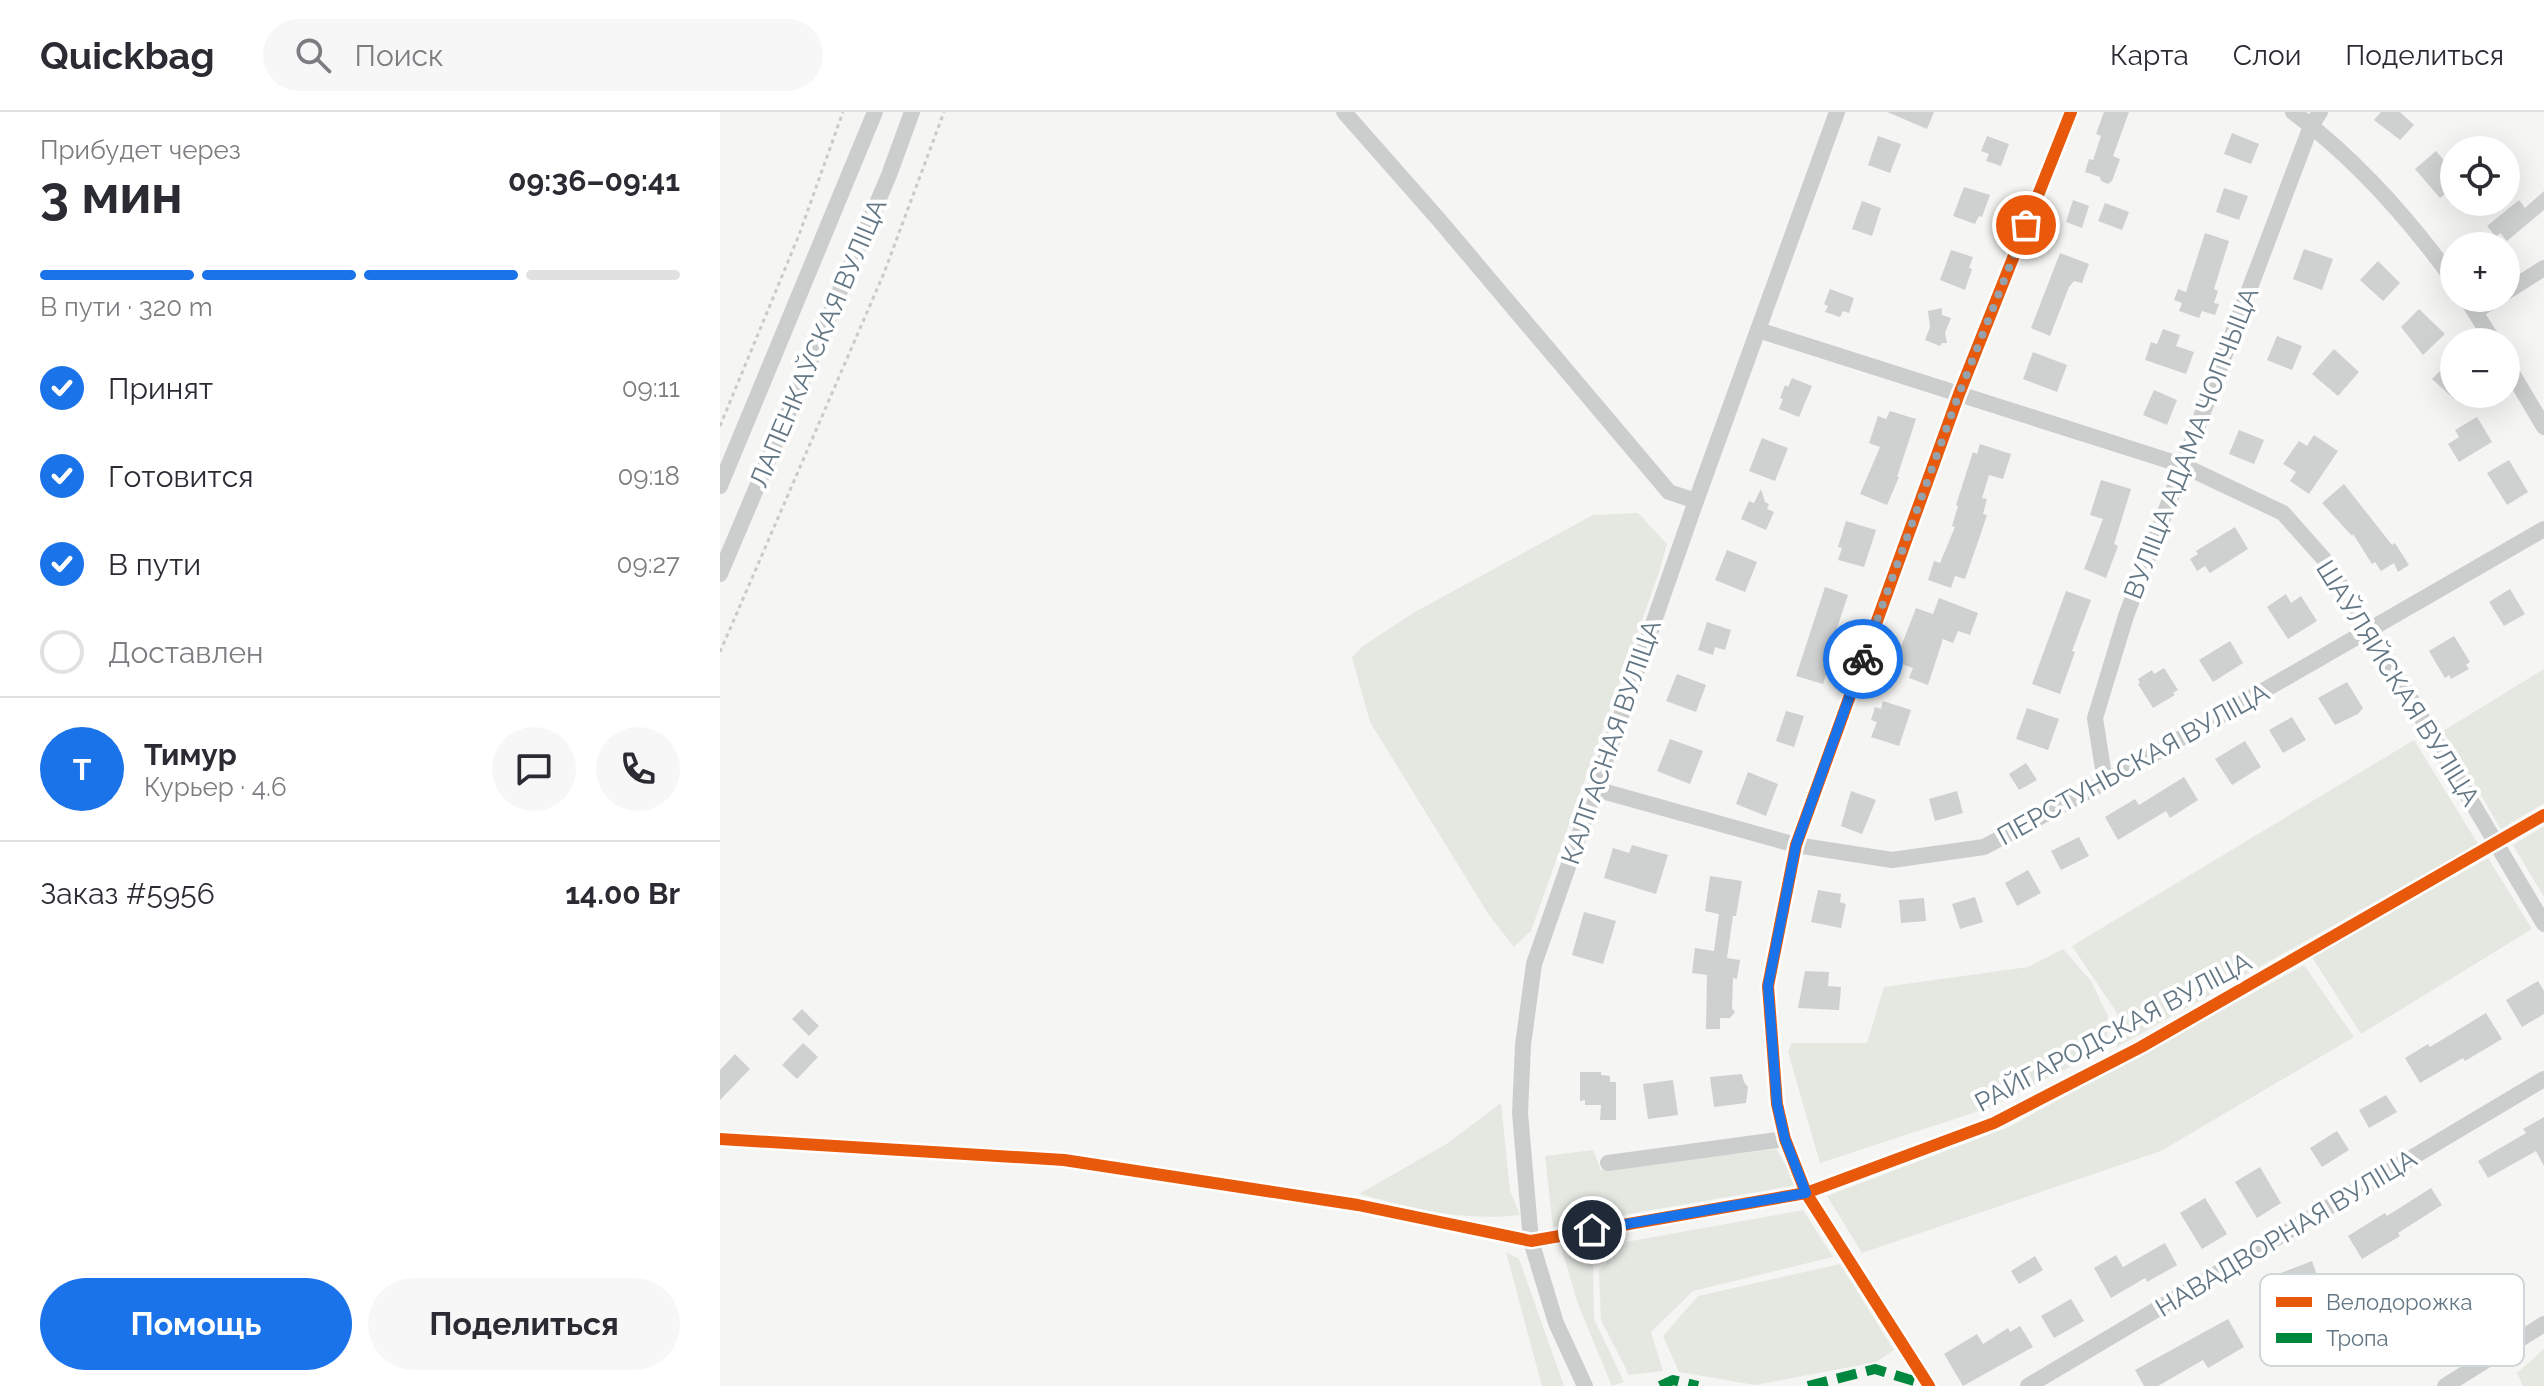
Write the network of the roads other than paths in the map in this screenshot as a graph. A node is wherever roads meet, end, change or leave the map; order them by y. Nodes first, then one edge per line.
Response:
1 (875, 112) edge
2 (912, 112) edge
3 (1344, 112) edge
4 (1837, 112) edge
5 (2071, 112) edge
6 (2293, 112) edge
7 (2316, 119) edge
8 (2440, 262) edge
9 (2544, 268) edge
10 (2520, 283) edge
11 (1758, 330) junction
12 (2520, 387) edge
13 (1959, 394) junction
14 (2544, 427) edge
15 (2182, 465) junction
16 (720, 486) edge
17 (1696, 501) junction
18 (2544, 529) edge
19 (720, 574) edge
20 (2369, 629) junction
21 (2105, 782) junction
22 (1595, 789) junction
23 (2544, 815) edge
24 (2496, 844) junction
25 (1796, 845) junction
26 (2544, 924) edge
27 (2544, 1079) edge
28 (720, 1139) edge
29 (1785, 1139) junction
30 (1608, 1163) dead end
31 (1806, 1193) junction
32 (1531, 1241) junction
33 (2544, 1324) edge
34 (2524, 1337) edge
35 (2477, 1366) edge
36 (1585, 1386) edge
37 (1929, 1386) edge
38 (2028, 1386) edge
39 (2445, 1386) edge

1 - 16 street, ЛАПЕНКАЎСКАЯ ВУЛІЦА
2 - 19 street, ЛАПЕНКАЎСКАЯ ВУЛІЦА
3 - 17 street
4 - 11 street, КАЛГАСНАЯ ВУЛІЦА
5 - 13 street
6 - 7 street
7 - 8 street
7 - 15 street, ВУЛІЦА АДАМА ЧОПЧЫЦА
9 - 10 street
11 - 13 street, ШАЎЛЯЙСКАЯ ВУЛІЦА
11 - 17 street, КАЛГАСНАЯ ВУЛІЦА
12 - 14 street
13 - 15 street, ШАЎЛЯЙСКАЯ ВУЛІЦА
13 - 25 street
15 - 20 street, ШАЎЛЯЙСКАЯ ВУЛІЦА
15 - 21 street, ВУЛІЦА АДАМА ЧОПЧЫЦА
17 - 22 street, КАЛГАСНАЯ ВУЛІЦА
18 - 20 street, ПЕРСТУНЬСКАЯ ВУЛІЦА
20 - 21 street, ПЕРСТУНЬСКАЯ ВУЛІЦА
20 - 24 street, ШАЎЛЯЙСКАЯ ВУЛІЦА
21 - 25 street, ПЕРСТУНЬСКАЯ ВУЛІЦА
22 - 25 street, ПЕРСТУНЬСКАЯ ВУЛІЦА
22 - 32 street, КАЛГАСНАЯ ВУЛІЦА
23 - 24 street, РАЙГАРОДСКАЯ ВУЛІЦА
24 - 26 street, ШАЎЛЯЙСКАЯ ВУЛІЦА
24 - 31 street, РАЙГАРОДСКАЯ ВУЛІЦА
25 - 29 street
27 - 38 street, НАВАДВОРНАЯ ВУЛІЦА
28 - 32 street, РАЙГАРОДСКАЯ ВУЛІЦА
29 - 30 street
29 - 31 street
31 - 32 street, РАЙГАРОДСКАЯ ВУЛІЦА
31 - 37 street
32 - 36 street, КАЛГАСНАЯ ВУЛІЦА
33 - 34 street
35 - 39 street

